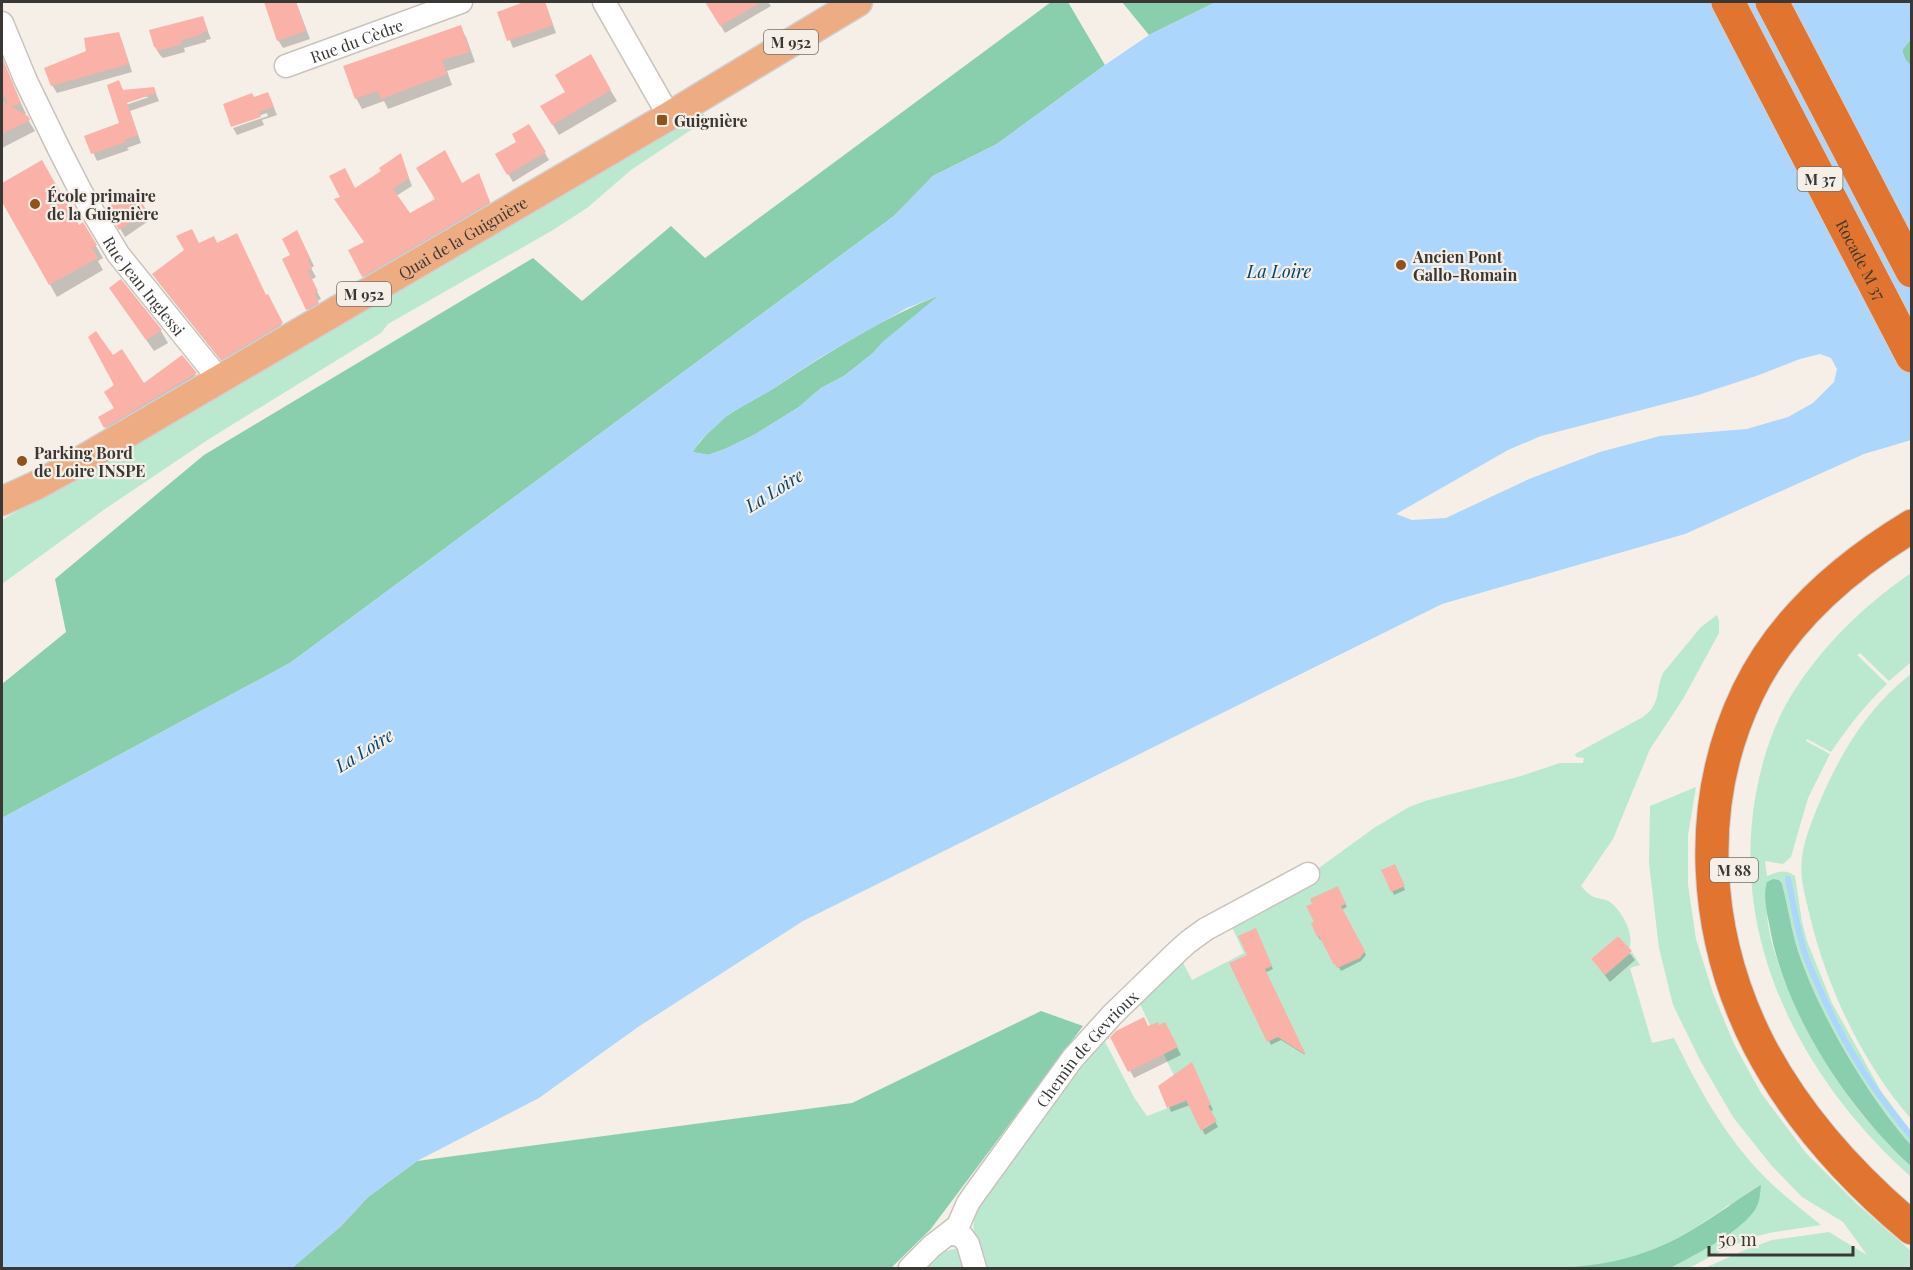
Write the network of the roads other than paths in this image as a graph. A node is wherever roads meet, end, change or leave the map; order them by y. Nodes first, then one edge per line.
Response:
1 (461, 2) edge
2 (604, 2) edge
3 (858, 2) edge
4 (1728, 2) edge
5 (1772, 2) edge
6 (2, 23) edge
7 (286, 66) dead end
8 (669, 116) junction
9 (1911, 271) edge
10 (1911, 357) edge
11 (219, 379) junction
12 (2, 501) edge
13 (1911, 526) edge
14 (1911, 552) edge
15 (1308, 874) dead end
16 (1911, 1198) edge
17 (1911, 1228) edge
18 (950, 1233) junction
19 (910, 1269) edge
20 (975, 1269) edge

1 - 7 street, Rue du Cèdre
2 - 8 street
3 - 8 main road, Quai de la Guignière / M 952
4 - 10 highway, Rocade M 37 / M 37
5 - 9 highway, M 37
6 - 11 street, Rue Jean Inglessi
8 - 11 main road, Quai de la Guignière / M 952
11 - 12 main road, Quai de la Guignière / M 952
13 - 17 highway, M 88
14 - 16 highway, M 88
15 - 18 street, Chemin de Gevrioux
18 - 19 street, Chemin de Gevrioux
18 - 20 street

